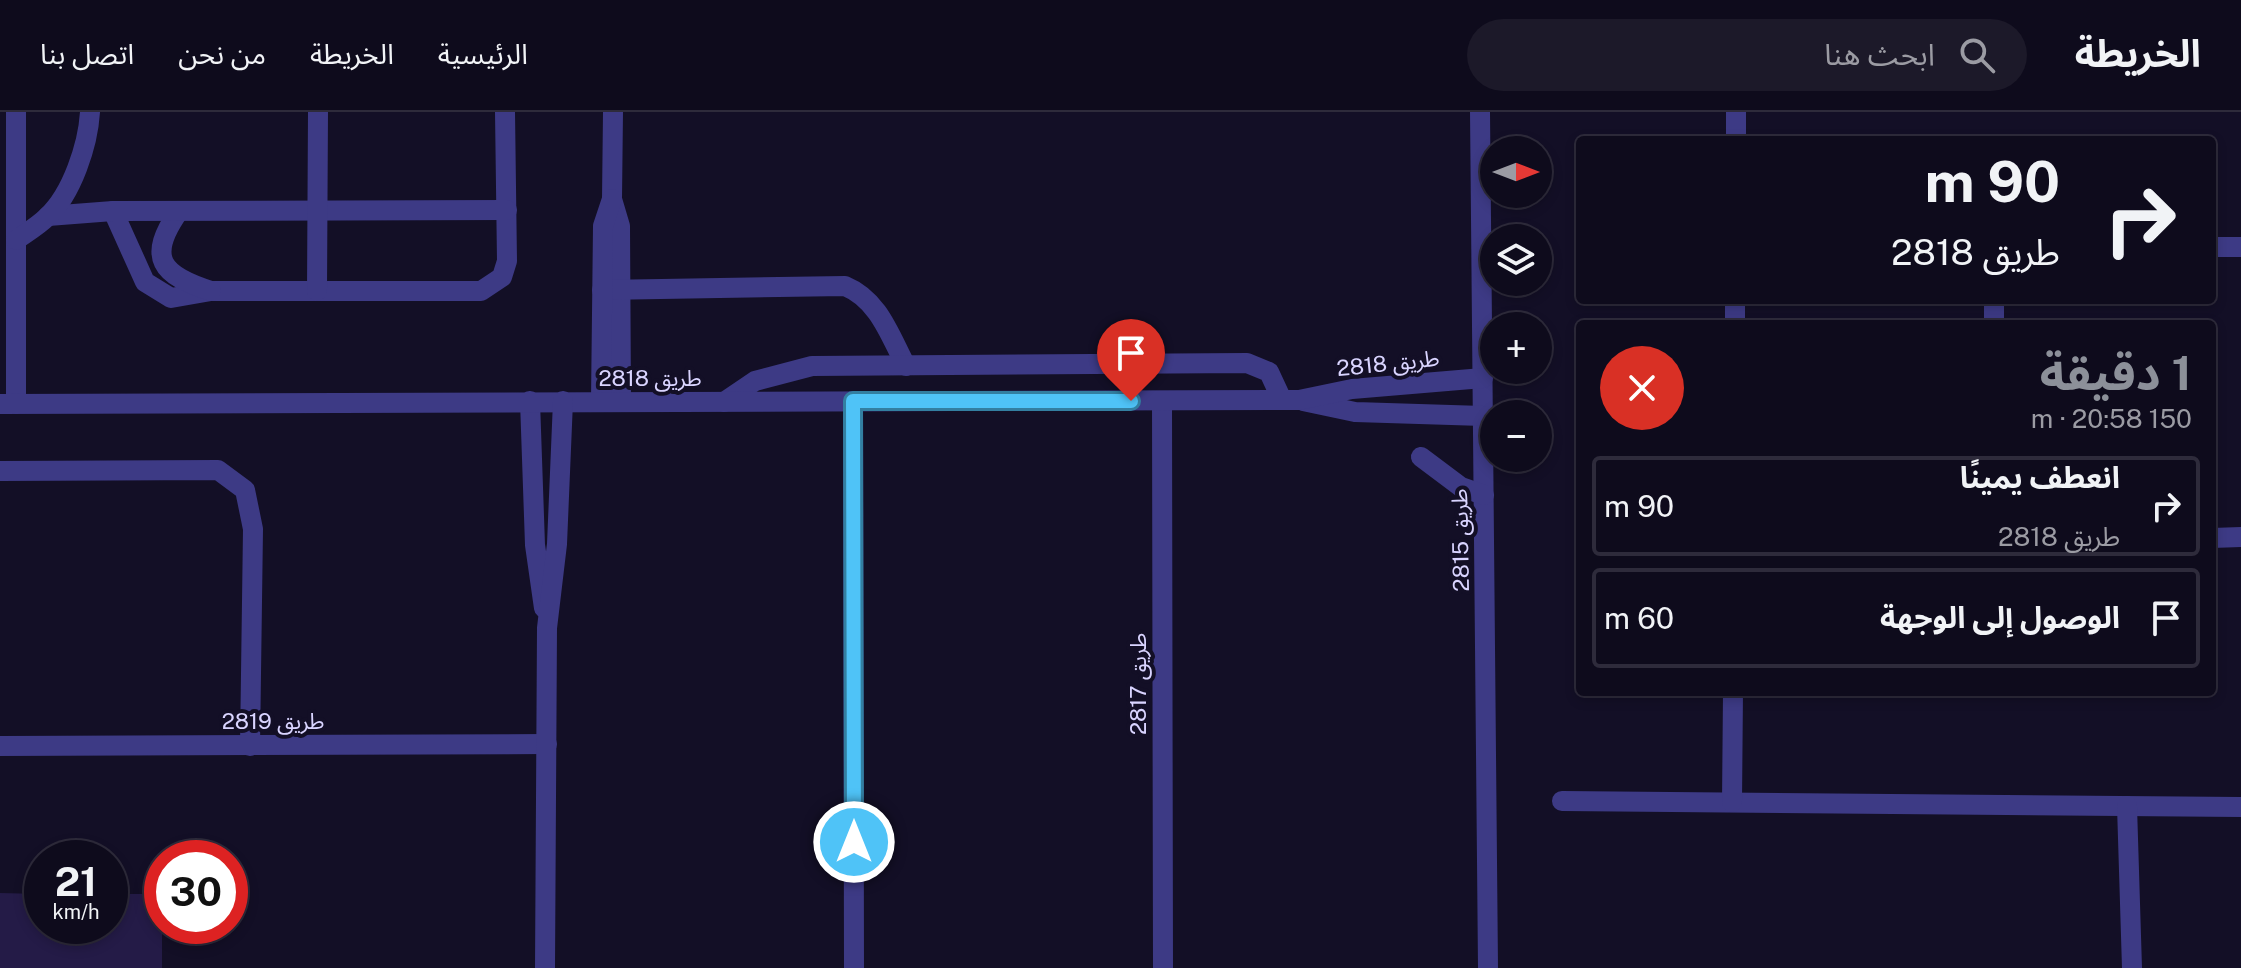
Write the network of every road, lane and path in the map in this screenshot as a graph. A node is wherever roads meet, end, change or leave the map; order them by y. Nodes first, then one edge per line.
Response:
1 (16, 112) edge
2 (90, 112) edge
3 (318, 112) edge
4 (505, 112) edge
5 (613, 112) edge
6 (1480, 112) edge
7 (1736, 112) edge
8 (1736, 136) edge
9 (507, 210) junction
10 (113, 211) junction
11 (179, 211) junction
12 (317, 211) junction
13 (48, 216) junction
14 (16, 240) junction
15 (2216, 247) edge
16 (2241, 247) edge
17 (611, 290) junction
18 (211, 291) junction
19 (317, 291) junction
20 (1482, 312) edge
21 (906, 366) junction
22 (1480, 378) edge
23 (1290, 400) junction
24 (530, 401) junction
25 (563, 401) junction
26 (611, 401) junction
27 (853, 401) junction
28 (1162, 401) junction
29 (724, 402) junction
30 (8, 404) edge
31 (1480, 416) edge
32 (1421, 457) dead end
33 (0, 471) edge
34 (1484, 472) edge
35 (1484, 495) junction
36 (2241, 537) edge
37 (2216, 538) edge
38 (547, 628) junction
39 (1733, 696) edge
40 (547, 744) junction
41 (0, 746) edge
42 (250, 746) junction
43 (1562, 801) dead end
44 (1732, 802) junction
45 (2127, 806) junction
46 (2241, 807) edge
47 (545, 968) edge
48 (854, 968) edge
49 (1163, 968) edge
50 (1488, 968) edge
51 (2132, 968) edge

1 - 14 street
2 - 13 street
3 - 12 street
4 - 9 street
5 - 17 street
6 - 20 street, طريق 2815
7 - 8 street
9 - 12 street
9 - 19 street
10 - 11 street
10 - 13 street
10 - 18 street
11 - 12 street
11 - 18 street
12 - 19 street
13 - 14 street
14 - 30 street
15 - 16 street
17 - 21 street
17 - 26 street
18 - 19 street
21 - 23 street
21 - 29 street
22 - 23 street, طريق 2818
23 - 28 street, طريق 2818
23 - 31 street, طريق 2818
24 - 25 street, طريق 2818
24 - 30 street, طريق 2818
24 - 38 street
25 - 26 street, طريق 2818
25 - 38 street
26 - 29 street, طريق 2818
27 - 28 street, طريق 2818
27 - 29 street, طريق 2818
27 - 48 street
28 - 49 street, طريق 2817
32 - 35 street
33 - 42 street
34 - 35 street, طريق 2815
35 - 50 street, طريق 2815
36 - 37 street
38 - 40 street
39 - 44 street
40 - 42 street, طريق 2819
40 - 47 street
41 - 42 street, طريق 2819
43 - 44 street
44 - 45 street
45 - 46 street
45 - 51 street

